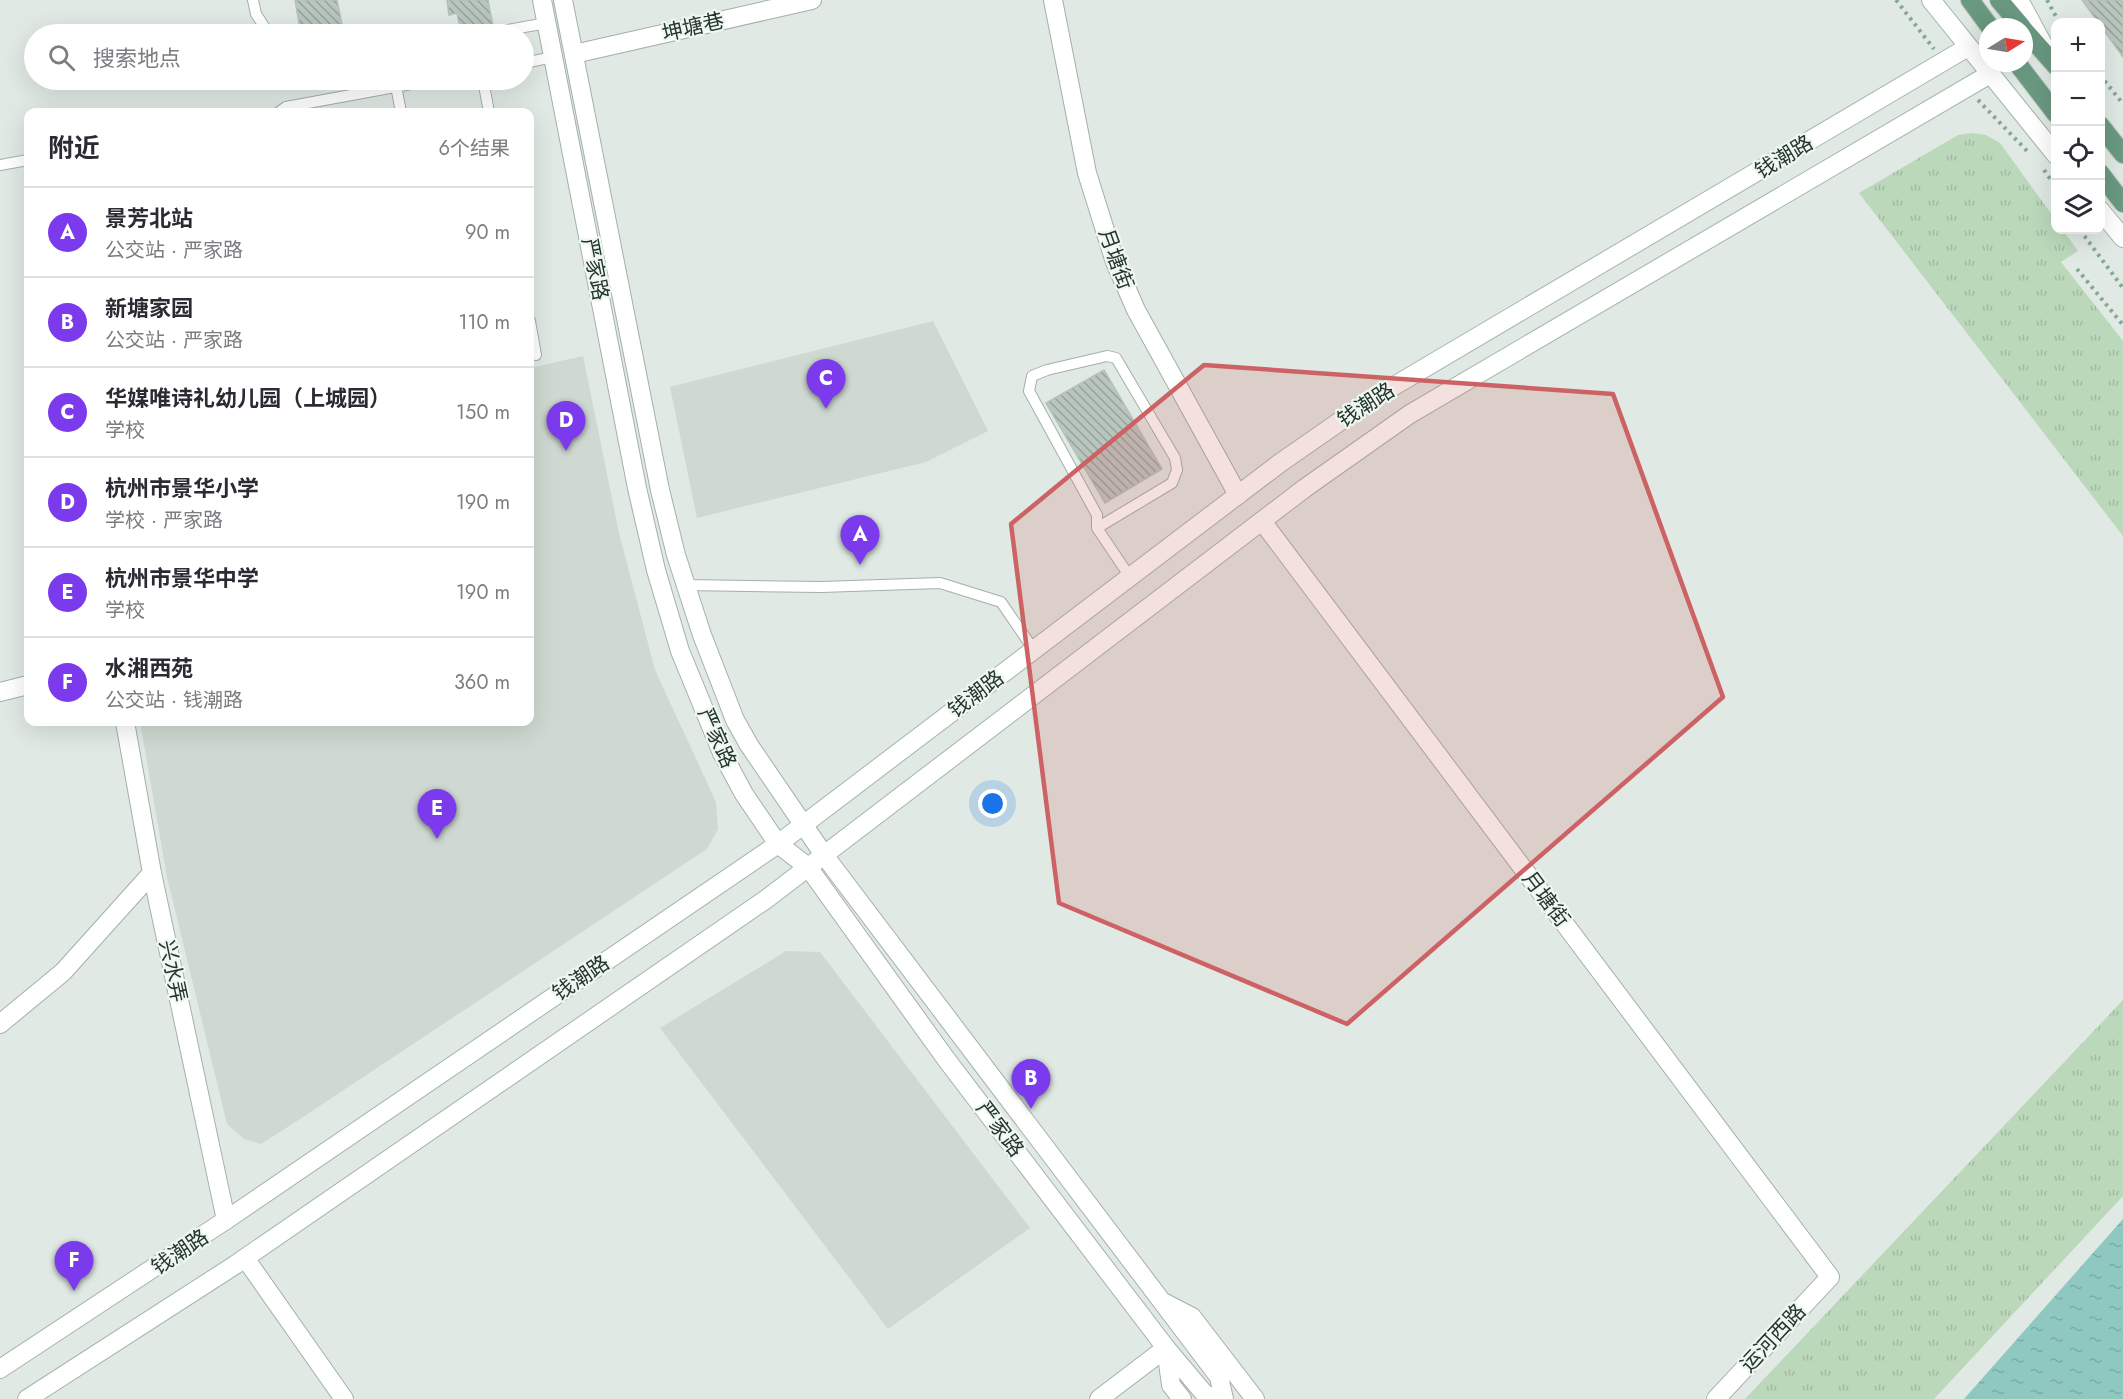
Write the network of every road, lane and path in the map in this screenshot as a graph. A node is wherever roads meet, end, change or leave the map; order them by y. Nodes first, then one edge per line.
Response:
1 (253, 0) edge
2 (542, 0) edge
3 (563, 0) edge
4 (812, 0) edge
5 (1053, 0) edge
6 (1931, 0) edge
7 (1970, 0) edge
8 (1999, 0) edge
9 (2019, 0) edge
10 (2047, 0) edge
11 (1983, 18) edge
12 (2014, 18) edge
13 (2057, 18) edge
14 (547, 22) junction
15 (262, 24) edge
16 (534, 25) edge
17 (2033, 40) edge
18 (1968, 47) junction
19 (574, 54) junction
20 (554, 57) junction
21 (2051, 59) edge
22 (534, 61) edge
23 (2051, 61) edge
24 (2024, 72) edge
25 (1990, 74) junction
26 (2105, 81) edge
27 (380, 90) edge
28 (397, 90) edge
29 (485, 90) edge
30 (2123, 104) edge
31 (314, 107) edge
32 (285, 108) edge
33 (400, 108) edge
34 (488, 108) edge
35 (2051, 109) edge
36 (2101, 126) edge
37 (2051, 150) edge
38 (2123, 154) edge
39 (24, 162) edge
40 (0, 165) edge
41 (2105, 180) edge
42 (2123, 203) edge
43 (2105, 216) edge
44 (2083, 234) edge
45 (2123, 238) edge
46 (2077, 269) dead end
47 (2123, 288) edge
48 (2123, 325) edge
49 (534, 344) edge
50 (536, 355) dead end
51 (1238, 495) junction
52 (1262, 521) junction
53 (1097, 528) junction
54 (1130, 577) junction
55 (685, 585) junction
56 (1034, 650) junction
57 (24, 686) edge
58 (0, 692) edge
59 (126, 726) edge
60 (804, 825) junction
61 (778, 844) junction
62 (824, 855) junction
63 (808, 867) junction
64 (152, 873) junction
65 (0, 1024) edge
66 (226, 1220) junction
67 (245, 1258) junction
68 (1830, 1277) joint
69 (1160, 1301) junction
70 (1166, 1348) junction
71 (0, 1369) edge
72 (27, 1399) edge
73 (345, 1399) edge
74 (1100, 1399) edge
75 (1182, 1399) edge
76 (1212, 1399) edge
77 (1224, 1399) edge
78 (1255, 1399) edge
79 (1716, 1399) edge

1 - 15 lane
2 - 14 street, 严家路
3 - 19 street, 严家路
4 - 19 street, 坤塘巷
5 - 51 street, 月塘街
6 - 18 street
7 - 11 main road
8 - 12 main road
9 - 21 street
10 - 13 path
14 - 16 lane
14 - 20 street, 严家路
17 - 23 main road
18 - 25 street
18 - 51 street, 钱潮路
19 - 55 street, 严家路
20 - 22 lane
20 - 61 street, 严家路
24 - 35 main road
25 - 37 street
25 - 52 street, 钱潮路
26 - 30 path
27 - 31 lane
28 - 33 lane
29 - 34 lane
31 - 32 lane
36 - 38 main road
39 - 40 lane
41 - 42 main road
43 - 45 street
44 - 47 path
46 - 48 path
49 - 50 lane
51 - 54 street, 钱潮路
52 - 62 street, 钱潮路
52 - 68 street, 月塘街
53 - 53 lane
53 - 54 lane
54 - 56 street, 钱潮路
55 - 56 lane
55 - 60 street, 严家路
56 - 60 street, 钱潮路
57 - 58 street
59 - 64 street, 兴水弄
60 - 61 street, 钱潮路
60 - 62 street, 严家路
61 - 63 street, 严家路
61 - 66 street, 钱潮路
62 - 63 street, 钱潮路
62 - 69 street, 严家路
63 - 67 street, 钱潮路
63 - 70 street, 严家路
64 - 65 street
64 - 66 street, 兴水弄
66 - 71 street, 钱潮路
67 - 72 street, 钱潮路
67 - 73 street
68 - 79 street, 运河西路
69 - 77 street, 严家路
69 - 78 street, 严家路
70 - 74 street
70 - 75 street, 严家路
70 - 76 street, 严家路

